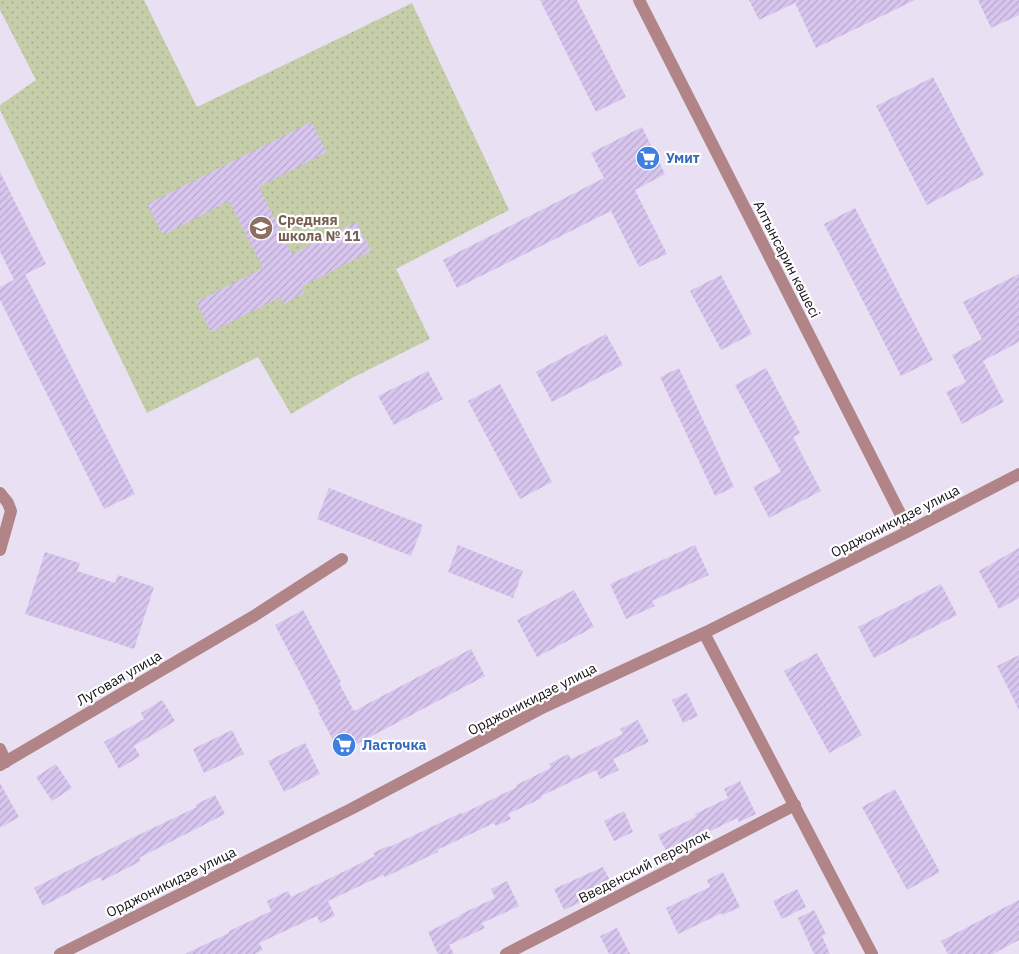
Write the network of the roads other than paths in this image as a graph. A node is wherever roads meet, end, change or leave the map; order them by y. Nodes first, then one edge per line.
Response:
1 (639, 0) edge
2 (1019, 474) edge
3 (0, 493) edge
4 (909, 531) junction
5 (0, 550) edge
6 (342, 559) dead end
7 (704, 633) junction
8 (0, 749) edge
9 (3, 763) edge
10 (794, 805) junction
11 (60, 954) edge
12 (506, 954) edge
13 (872, 954) edge

1 - 4 street, Алтынсарин көшесі
2 - 4 street, Орджоникидзе улица
3 - 5 street
4 - 7 street, Орджоникидзе улица
6 - 9 street, Луговая улица
7 - 10 street
7 - 11 street, Орджоникидзе улица
8 - 9 street
10 - 12 street, Введенский переулок
10 - 13 street

